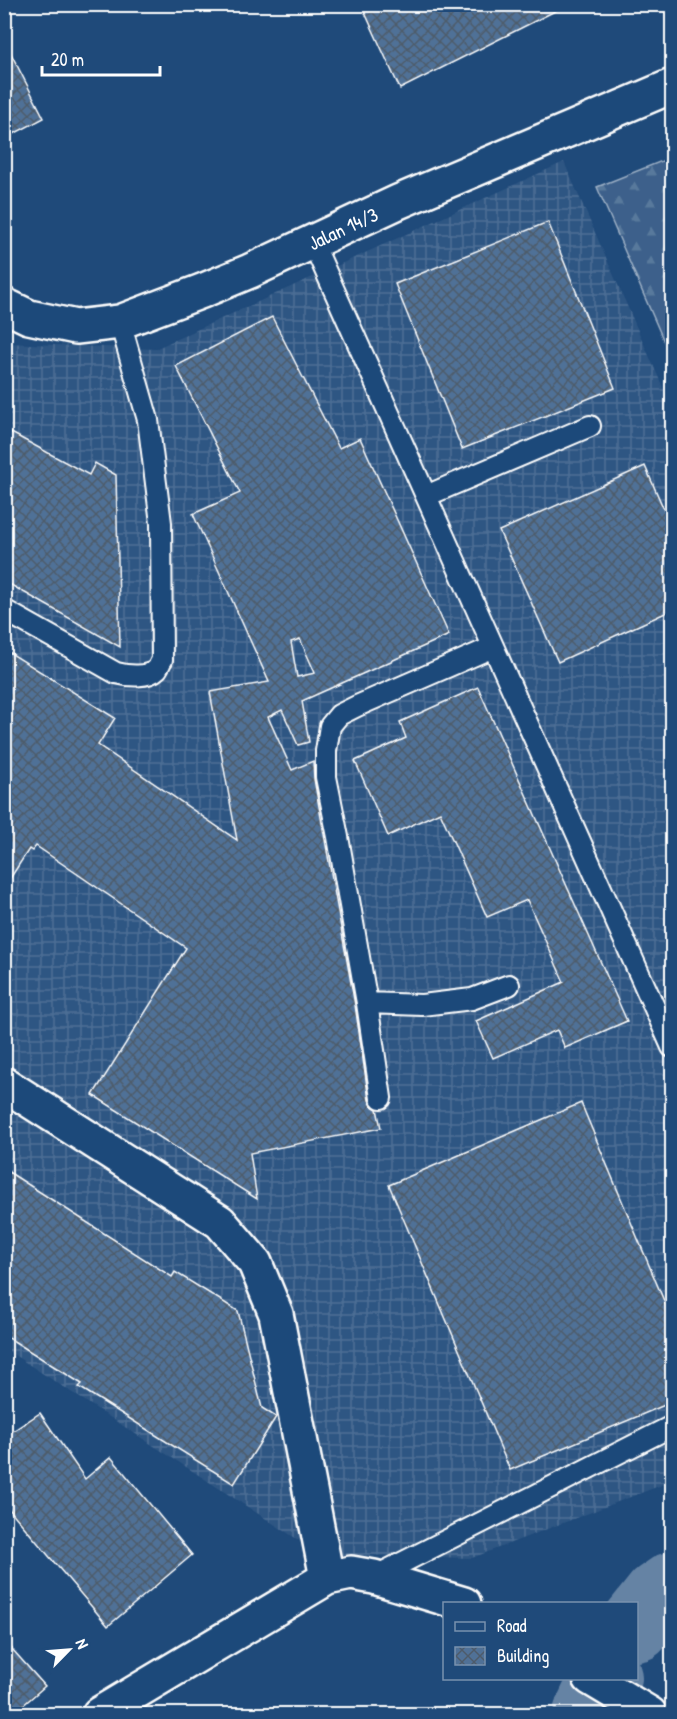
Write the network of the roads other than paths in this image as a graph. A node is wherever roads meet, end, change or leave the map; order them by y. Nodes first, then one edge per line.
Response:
1 (672, 86) edge
2 (313, 243) junction
3 (4, 306) edge
4 (120, 322) junction
5 (590, 426) dead end
6 (426, 495) junction
7 (4, 610) edge
8 (493, 647) junction
9 (509, 985) dead end
10 (367, 1003) junction
11 (672, 1047) edge
12 (4, 1084) edge
13 (381, 1098) dead end
14 (672, 1426) edge
15 (374, 1577) junction
16 (327, 1578) junction
17 (460, 1602) edge
18 (593, 1680) edge
19 (99, 1714) edge
20 (650, 1714) edge

1 - 2 street, Jalan 14/3
2 - 4 street, Jalan 14/3
2 - 6 lane
3 - 4 street, Jalan 14/3
4 - 7 lane
5 - 6 lane
6 - 8 lane
8 - 10 lane
8 - 11 lane
9 - 10 lane
10 - 13 lane
12 - 16 street
14 - 15 lane
15 - 16 street
15 - 17 street
16 - 19 street
18 - 20 street

